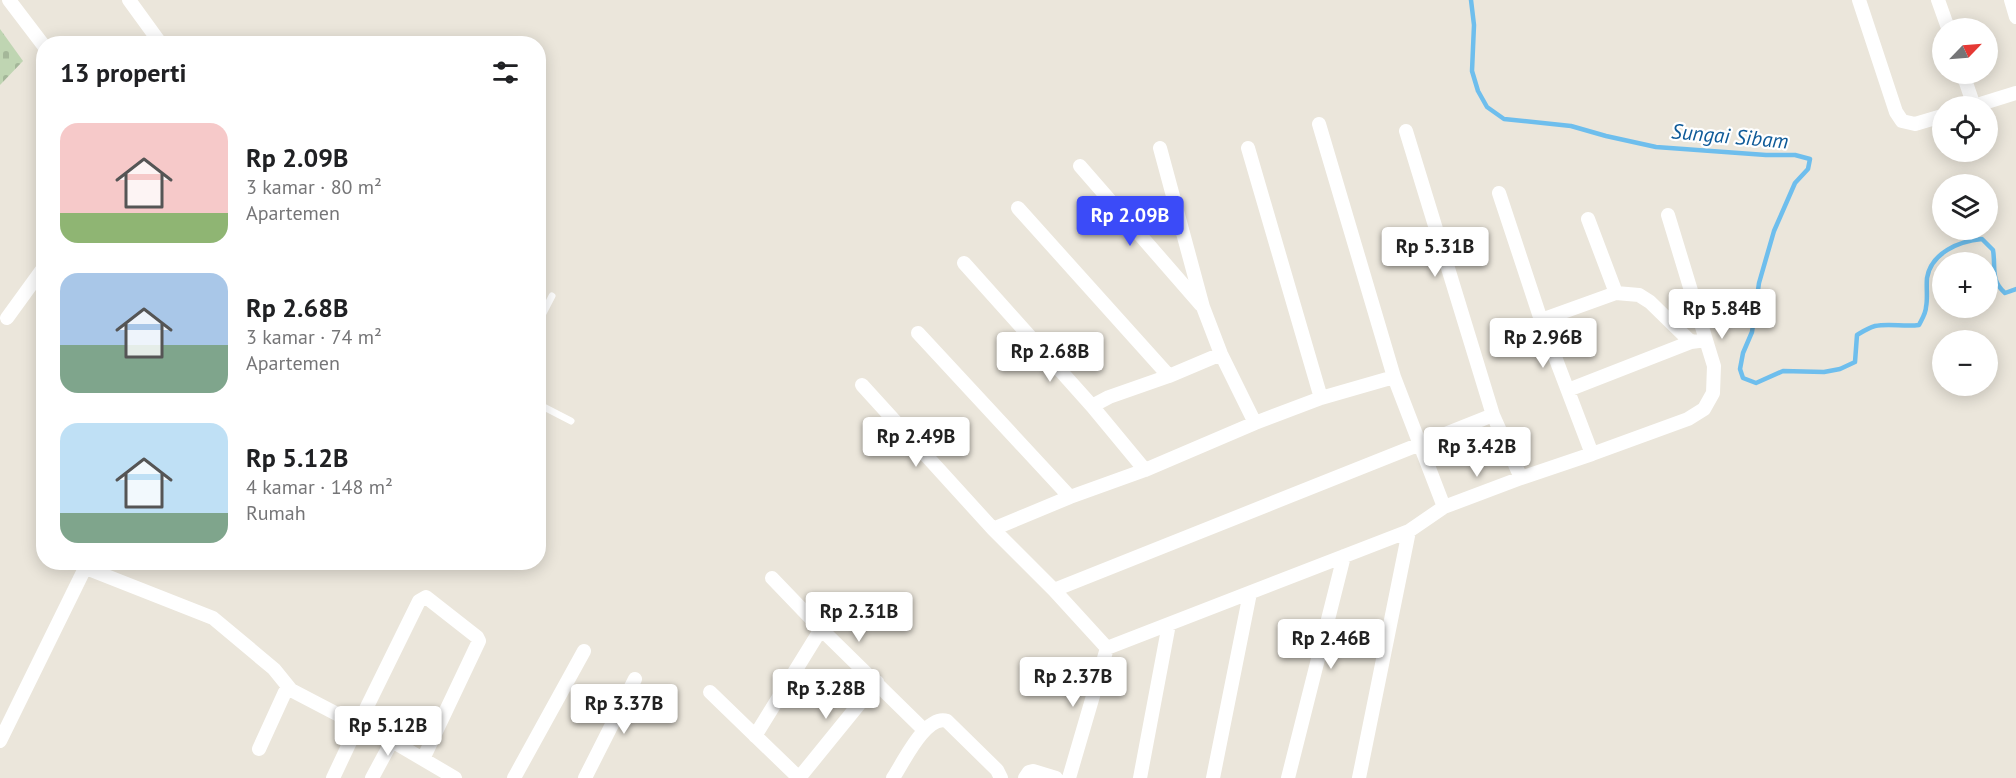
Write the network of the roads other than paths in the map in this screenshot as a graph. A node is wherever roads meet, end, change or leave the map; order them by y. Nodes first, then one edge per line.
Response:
1 (9, 0) edge
2 (129, 0) edge
3 (1860, 0) edge
4 (1938, 0) edge
5 (2011, 0) edge
6 (2016, 17) edge
7 (1944, 18) edge
8 (36, 36) edge
9 (155, 36) edge
10 (2016, 93) edge
11 (1998, 99) edge
12 (1932, 119) edge
13 (1319, 124) dead end
14 (1406, 131) dead end
15 (1160, 148) dead end
16 (1248, 148) dead end
17 (1080, 166) dead end
18 (1499, 193) dead end
19 (1018, 208) dead end
20 (1668, 215) dead end
21 (1588, 219) dead end
22 (963, 263) dead end
23 (36, 278) edge
24 (1616, 293) junction
25 (552, 296) dead end
26 (1203, 307) junction
27 (546, 308) edge
28 (7, 318) dead end
29 (1542, 320) junction
30 (918, 333) dead end
31 (1706, 340) junction
32 (1691, 342) junction
33 (1221, 354) junction
34 (1169, 376) junction
35 (1394, 377) junction
36 (862, 385) dead end
37 (1568, 390) junction
38 (1321, 398) junction
39 (1092, 406) junction
40 (546, 408) edge
41 (1493, 415) junction
42 (571, 421) dead end
43 (1255, 423) junction
44 (1421, 445) junction
45 (1592, 454) junction
46 (1145, 470) junction
47 (1521, 478) junction
48 (1070, 498) junction
49 (1444, 507) junction
50 (993, 529) junction
51 (1409, 531) junction
52 (1344, 556) junction
53 (84, 570) edge
54 (99, 570) edge
55 (772, 578) dead end
56 (1054, 590) junction
57 (1250, 593) junction
58 (1169, 624) junction
59 (821, 629) junction
60 (1107, 648) junction
61 (584, 651) dead end
62 (635, 679) dead end
63 (877, 682) junction
64 (291, 690) junction
65 (710, 692) dead end
66 (358, 725) junction
67 (924, 730) junction
68 (2, 734) edge
69 (755, 736) junction
70 (392, 741) junction
71 (259, 749) dead end
72 (423, 759) junction
73 (333, 778) edge
74 (372, 778) edge
75 (453, 778) edge
76 (514, 778) edge
77 (585, 778) edge
78 (799, 778) edge
79 (892, 778) edge
80 (1001, 778) edge
81 (1025, 778) edge
82 (1056, 778) edge
83 (1069, 778) edge
84 (1140, 778) edge
85 (1214, 778) edge
86 (1288, 778) edge
87 (1359, 778) edge

1 - 8 street
2 - 9 street
3 - 12 street
4 - 7 street
5 - 6 street
10 - 11 street
13 - 35 street
14 - 41 street
15 - 26 street
16 - 38 street
17 - 26 street
18 - 29 street
19 - 34 street
20 - 31 street
21 - 24 street
22 - 39 street
23 - 28 street
24 - 29 street
24 - 32 street
25 - 27 lane
26 - 33 street
29 - 37 street
30 - 48 street
31 - 32 street
31 - 45 street
32 - 37 street
33 - 34 street
33 - 43 street
34 - 39 street
35 - 38 street
35 - 44 street
36 - 50 street
37 - 45 street
38 - 43 street
39 - 46 street
40 - 42 lane
41 - 44 street
41 - 47 street
43 - 46 street
44 - 49 street
44 - 56 street
45 - 47 street
46 - 48 street
47 - 49 street
48 - 50 street
49 - 51 street
50 - 56 street
51 - 52 street
51 - 87 street
52 - 57 street
52 - 86 street
53 - 68 street
54 - 64 street
55 - 59 street
56 - 60 street
57 - 58 street
57 - 85 street
58 - 60 street
58 - 84 street
59 - 63 street
59 - 69 street
60 - 83 street
61 - 76 street
62 - 77 street
63 - 67 street
63 - 78 street
64 - 66 street
64 - 71 street
65 - 69 street
66 - 70 street
66 - 72 street
66 - 73 street
67 - 79 street
67 - 80 street
69 - 78 street
70 - 72 street
70 - 74 street
72 - 75 street
81 - 82 street

